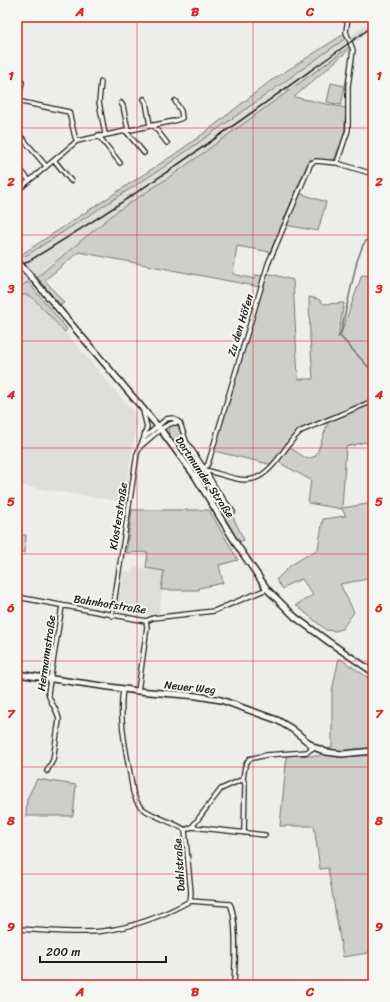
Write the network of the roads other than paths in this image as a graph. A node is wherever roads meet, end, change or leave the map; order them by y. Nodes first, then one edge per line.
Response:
1 (348, 17) edge
2 (22, 82) dead end
3 (101, 82) dead end
4 (144, 99) dead end
5 (18, 101) edge
6 (176, 101) dead end
7 (121, 103) dead end
8 (152, 125) junction
9 (126, 130) junction
10 (18, 133) dead end
11 (105, 134) junction
12 (98, 135) junction
13 (77, 141) junction
14 (167, 143) dead end
15 (144, 153) dead end
16 (54, 160) junction
17 (337, 163) junction
18 (120, 164) dead end
19 (17, 166) edge
20 (46, 166) junction
21 (373, 174) edge
22 (29, 180) junction
23 (71, 181) dead end
24 (17, 191) edge
25 (17, 261) edge
26 (373, 401) edge
27 (143, 410) junction
28 (159, 428) junction
29 (144, 438) junction
30 (141, 446) junction
31 (205, 470) junction
32 (233, 512) dead end
33 (267, 589) junction
34 (17, 597) edge
35 (62, 606) junction
36 (112, 616) junction
37 (146, 621) junction
38 (373, 672) edge
39 (17, 674) edge
40 (51, 679) junction
41 (124, 689) junction
42 (138, 691) junction
43 (314, 747) junction
44 (373, 751) edge
45 (47, 771) dead end
46 (243, 779) junction
47 (192, 827) junction
48 (185, 830) junction
49 (244, 833) junction
50 (265, 835) dead end
51 (190, 901) junction
52 (17, 928) edge
53 (234, 985) edge

1 - 17 street
2 - 5 street
3 - 11 street
4 - 8 street
5 - 13 street
6 - 8 street
7 - 9 street
8 - 9 street
8 - 14 street
9 - 11 street
9 - 15 street
10 - 20 street
11 - 12 street
12 - 13 street
12 - 18 street
13 - 16 street
16 - 20 street
16 - 23 street
17 - 21 street, Zu den Höfen
17 - 31 street, Zu den Höfen
19 - 22 street
20 - 22 street
22 - 24 street
25 - 27 main road, Dortmunder Straße, bridge
26 - 31 street
27 - 28 main road, Dortmunder Straße
27 - 29 street
28 - 29 street
28 - 30 street
28 - 31 street
28 - 33 main road, Dortmunder Straße
29 - 30 street, Klosterstraße
30 - 36 street, Klosterstraße
31 - 32 street
33 - 37 street, Bahnhofstraße
33 - 38 main road, Dortmunder Straße
34 - 35 street, Bahnhofstraße
35 - 36 street, Bahnhofstraße
35 - 40 street, Hermannstraße
36 - 37 street, Bahnhofstraße
37 - 42 street
39 - 40 main road, Neuer Weg
40 - 41 main road, Neuer Weg
40 - 45 street, Hermannstraße
41 - 42 main road, Neuer Weg
41 - 48 street, Dahlstraße
42 - 43 main road, Neuer Weg
43 - 44 main road, Neuer Weg
43 - 46 street
46 - 47 street
46 - 49 street
47 - 48 street
47 - 49 street
48 - 51 street, Dahlstraße
49 - 50 street
51 - 52 street
51 - 53 street, Dahlstraße

